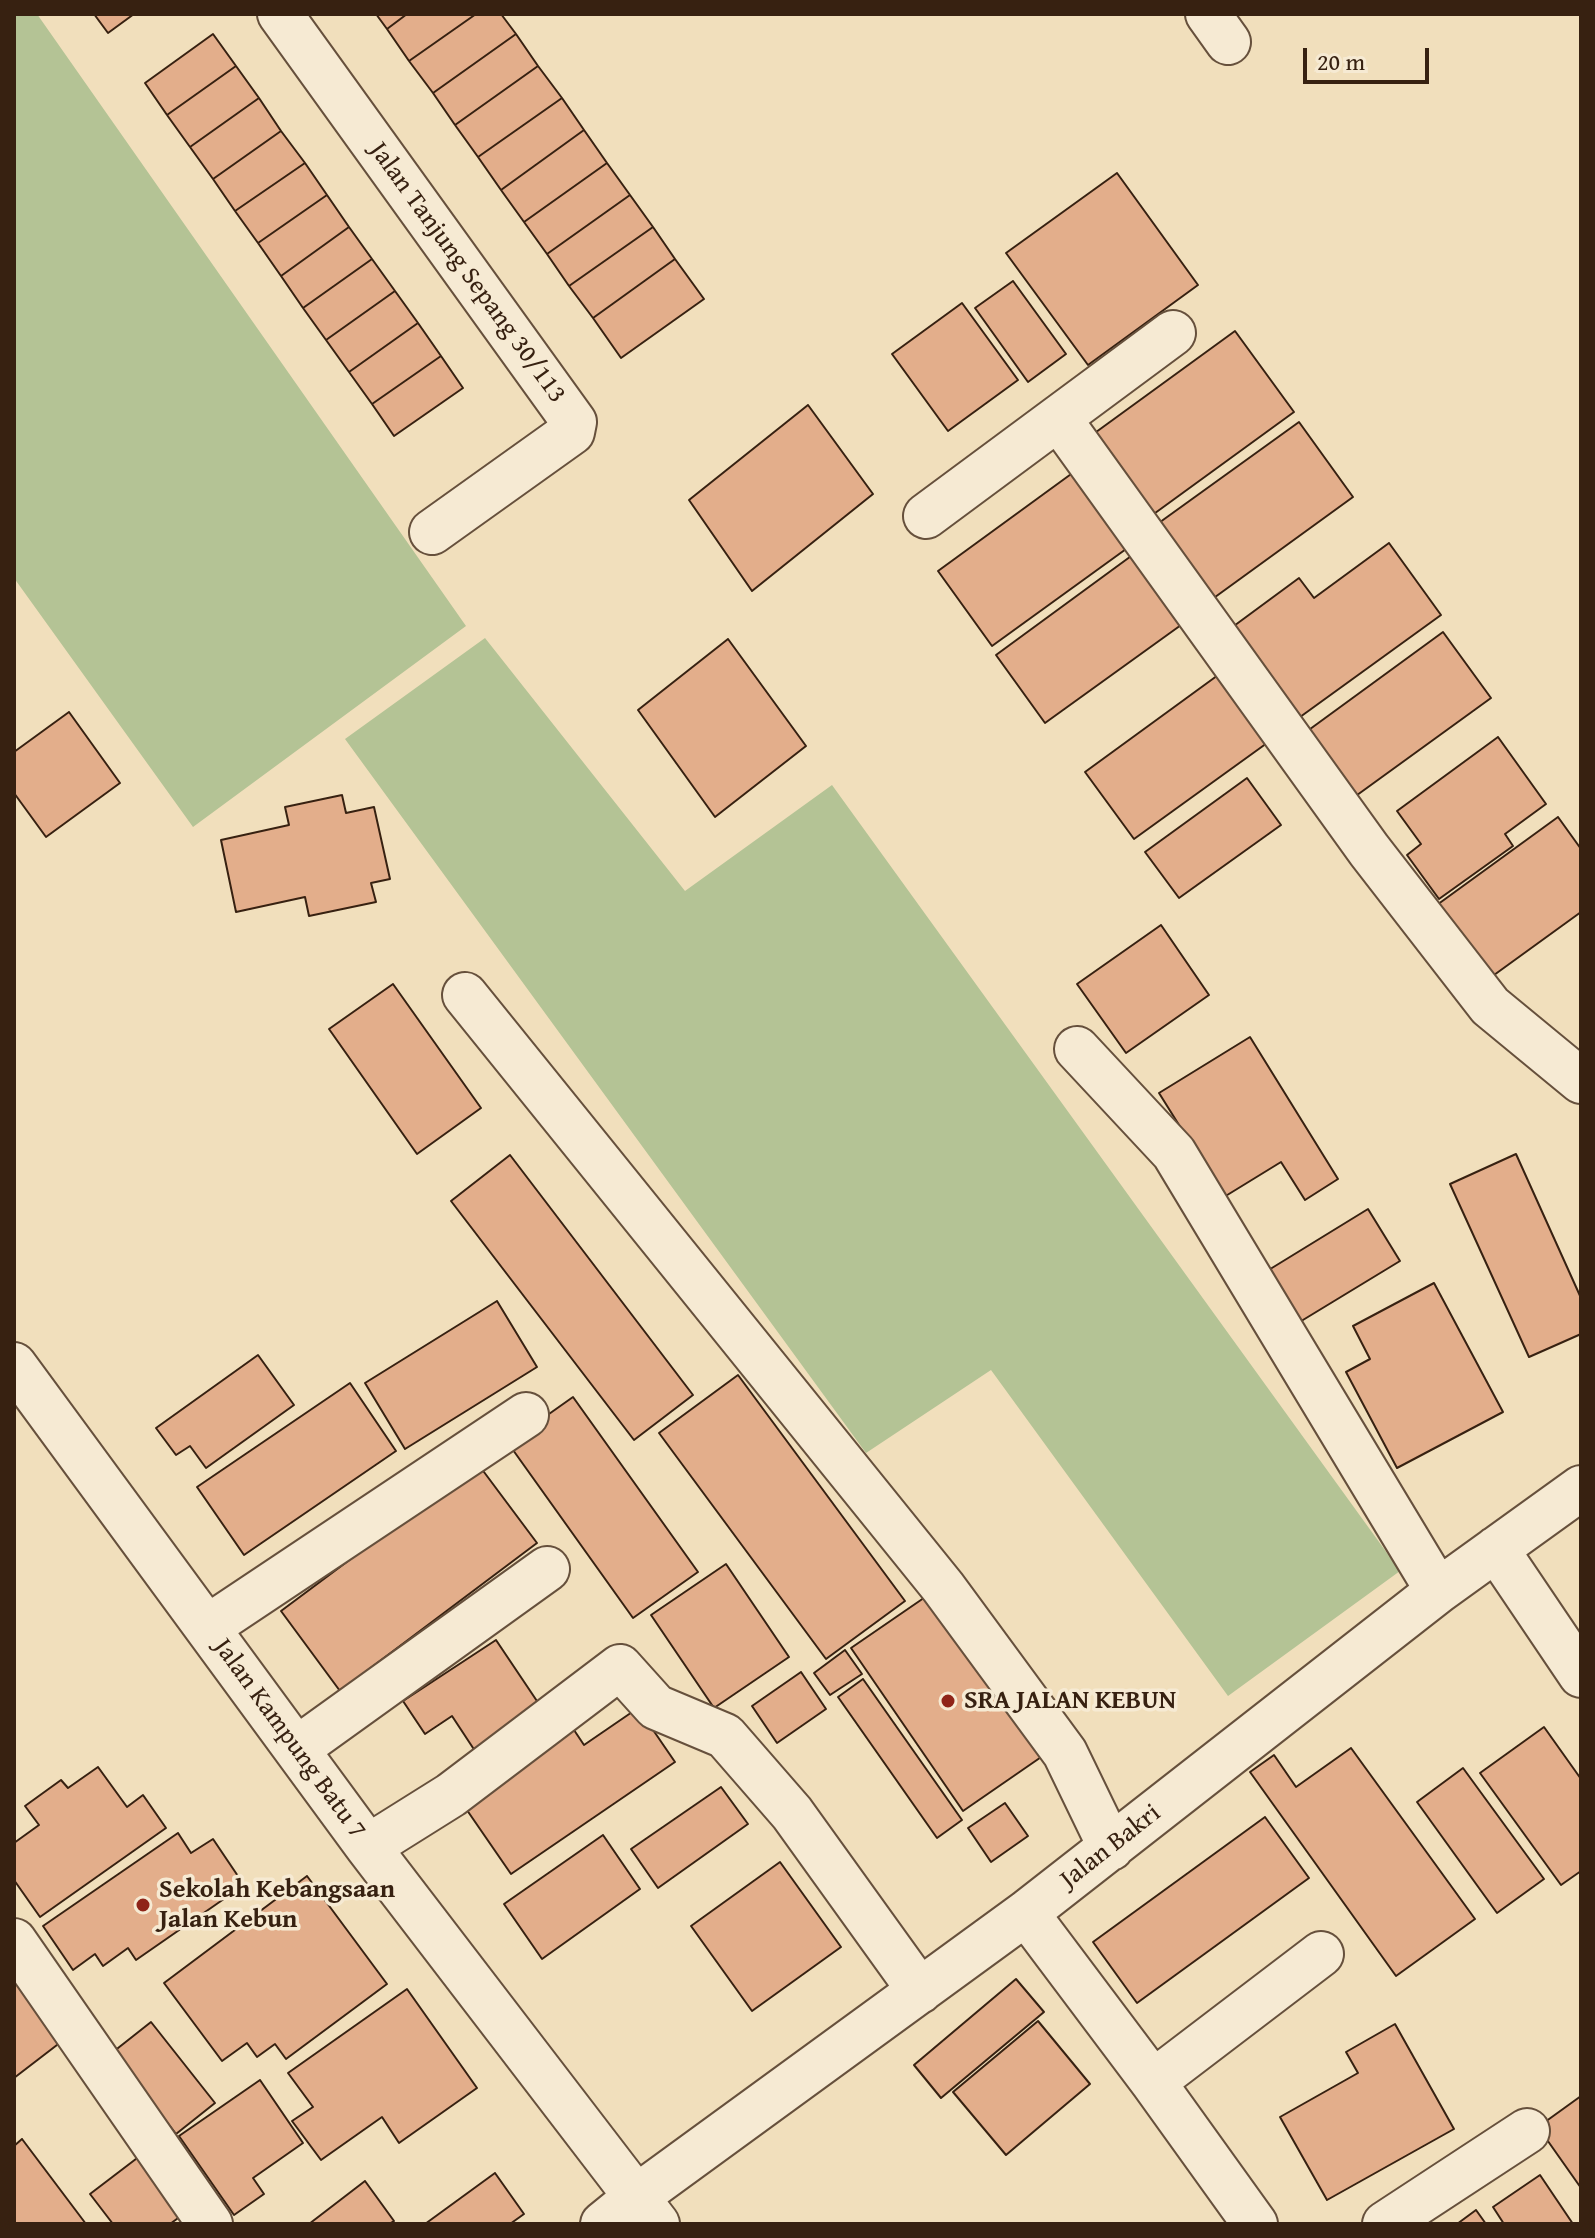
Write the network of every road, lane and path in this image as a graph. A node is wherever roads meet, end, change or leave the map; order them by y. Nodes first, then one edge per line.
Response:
1 (280, 14) edge
2 (1173, 333) dead end
3 (1059, 419) junction
4 (926, 516) dead end
5 (432, 532) dead end
6 (465, 995) dead end
7 (1077, 1049) dead end
8 (1581, 1081) edge
9 (14, 1365) edge
10 (526, 1415) dead end
11 (1581, 1488) edge
12 (1496, 1549) junction
13 (547, 1569) dead end
14 (1438, 1591) junction
15 (208, 1627) junction
16 (1581, 1675) edge
17 (298, 1748) junction
18 (368, 1847) junction
19 (1111, 1848) junction
20 (1026, 1913) junction
21 (14, 1941) edge
22 (1321, 1954) dead end
23 (920, 1991) junction
24 (1153, 2082) junction
25 (1527, 2131) dead end
26 (632, 2215) edge
27 (210, 2224) edge
28 (1255, 2224) edge
29 (1385, 2224) edge

1 - 5 street, Jalan Tanjung Sepang 30/113
2 - 3 street
3 - 4 street
3 - 8 street
6 - 19 street
7 - 14 street
9 - 15 street, Jalan Kampung Batu 7
10 - 15 street
11 - 12 street, Jalan Bakri
12 - 14 street, Jalan Bakri
12 - 16 street
13 - 17 street
14 - 19 street, Jalan Bakri
15 - 17 street, Jalan Kampung Batu 7
17 - 18 street, Jalan Kampung Batu 7
18 - 23 street
18 - 26 street, Jalan Kampung Batu 7
19 - 20 street, Jalan Bakri
20 - 23 street, Jalan Bakri
20 - 24 street
21 - 27 street
22 - 24 street
23 - 26 street, Jalan Bakri
24 - 28 street
25 - 29 street

